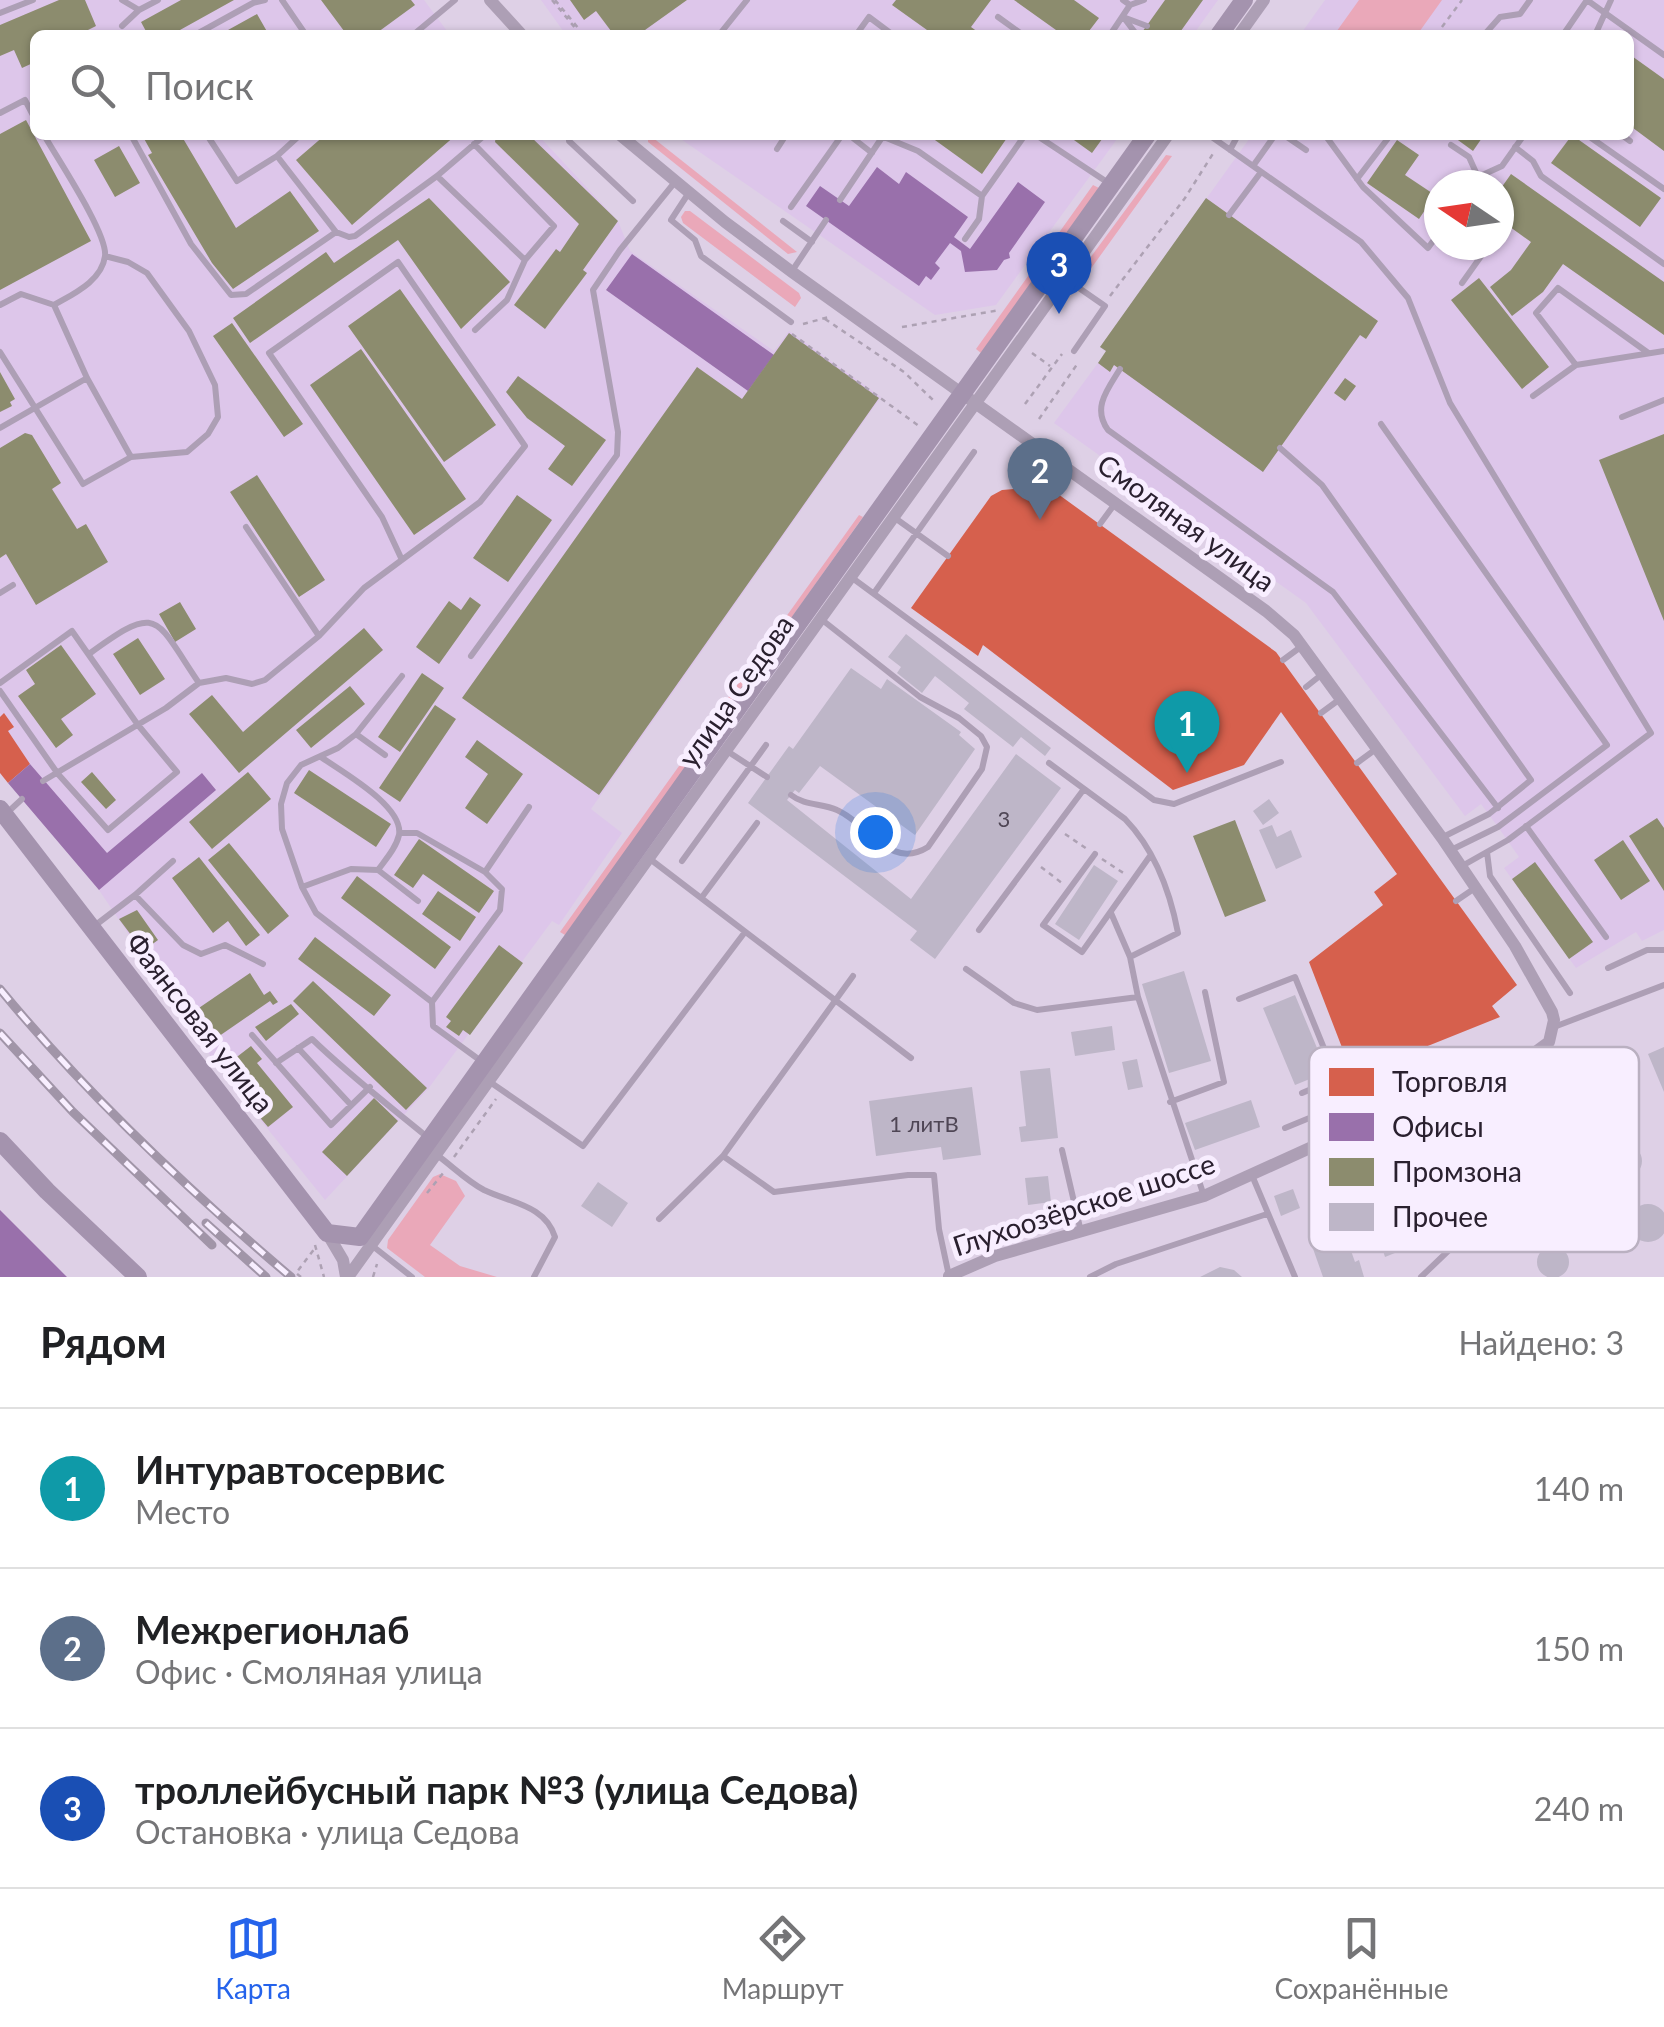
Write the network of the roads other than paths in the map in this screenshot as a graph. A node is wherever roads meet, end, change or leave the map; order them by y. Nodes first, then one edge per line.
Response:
1 (33, 0) edge
2 (122, 0) edge
3 (158, 0) edge
4 (265, 0) edge
5 (282, 0) edge
6 (456, 0) edge
7 (490, 0) edge
8 (747, 0) edge
9 (1122, 0) edge
10 (1144, 0) edge
11 (1244, 0) edge
12 (1264, 0) edge
13 (1530, 0) edge
14 (1587, 0) edge
15 (1611, 0) edge
16 (1130, 6) junction
17 (139, 10) junction
18 (0, 13) edge
19 (1606, 13) junction
20 (998, 17) dead end
21 (1123, 17) junction
22 (122, 26) dead end
23 (1146, 26) dead end
24 (204, 30) edge
25 (303, 30) edge
26 (419, 30) edge
27 (517, 30) edge
28 (723, 30) edge
29 (860, 30) edge
30 (887, 30) edge
31 (1016, 30) edge
32 (1114, 30) edge
33 (1132, 30) edge
34 (1223, 30) edge
35 (1243, 30) edge
36 (1489, 30) edge
37 (1566, 30) edge
38 (1598, 30) edge
39 (1629, 30) edge
40 (1634, 33) edge
41 (1664, 55) edge
42 (30, 110) edge
43 (0, 113) edge
44 (47, 140) edge
45 (134, 140) edge
46 (210, 140) edge
47 (295, 140) edge
48 (479, 140) edge
49 (569, 140) edge
50 (630, 140) edge
51 (783, 140) edge
52 (842, 140) edge
53 (853, 140) edge
54 (880, 140) edge
55 (892, 140) edge
56 (1021, 140) edge
57 (1044, 140) edge
58 (1144, 140) edge
59 (1164, 140) edge
60 (1216, 140) edge
61 (1235, 140) edge
62 (1272, 140) edge
63 (1291, 140) edge
64 (1329, 140) edge
65 (1387, 140) edge
66 (1521, 140) edge
67 (1594, 140) edge
68 (474, 144) junction
69 (1451, 145) dead end
70 (1515, 148) junction
71 (777, 149) dead end
72 (1230, 150) junction
73 (1306, 150) dead end
74 (872, 153) junction
75 (277, 156) junction
76 (1257, 169) junction
77 (1475, 170) edge
78 (1493, 170) edge
79 (437, 176) junction
80 (1357, 179) junction
81 (675, 182) junction
82 (1112, 185) junction
83 (1664, 189) edge
84 (689, 193) junction
85 (982, 196) junction
86 (634, 200) dead end
87 (840, 200) dead end
88 (791, 207) dead end
89 (1230, 215) dead end
90 (782, 220) dead end
91 (826, 220) dead end
92 (336, 232) junction
93 (965, 239) dead end
94 (812, 242) junction
95 (1424, 244) edge
96 (105, 256) junction
97 (525, 260) junction
98 (1478, 260) edge
99 (1664, 264) edge
100 (792, 272) junction
101 (1066, 278) junction
102 (1462, 282) dead end
103 (0, 305) edge
104 (54, 305) junction
105 (792, 322) road end
106 (474, 330) dead end
107 (1074, 351) dead end
108 (1664, 351) edge
109 (0, 352) edge
110 (1647, 352) junction
111 (1576, 365) junction
112 (1120, 369) dead end
113 (87, 378) junction
114 (1533, 396) dead end
115 (969, 399) junction
116 (1664, 400) edge
117 (36, 408) junction
118 (1622, 418) dead end
119 (1381, 424) dead end
120 (0, 428) edge
121 (1280, 448) dead end
122 (974, 452) dead end
123 (131, 457) junction
124 (1115, 503) junction
125 (894, 517) junction
126 (1100, 524) dead end
127 (246, 528) dead end
128 (916, 534) junction
129 (948, 556) dead end
130 (402, 560) junction
131 (844, 572) junction
132 (13, 585) dead end
133 (0, 593) edge
134 (874, 593) junction
135 (820, 619) junction
136 (319, 636) junction
137 (1302, 645) junction
138 (88, 654) junction
139 (471, 656) dead end
140 (1282, 660) dead end
141 (1323, 674) junction
142 (402, 676) dead end
143 (199, 683) junction
144 (0, 687) edge
145 (1306, 687) dead end
146 (1341, 698) junction
147 (1321, 714) dead end
148 (138, 725) junction
149 (356, 734) junction
150 (720, 746) junction
151 (766, 746) dead end
152 (1377, 748) junction
153 (385, 755) dead end
154 (320, 756) junction
155 (1281, 762) dead end
156 (1048, 763) dead end
157 (1357, 764) dead end
158 (751, 766) junction
159 (58, 774) junction
160 (767, 777) dead end
161 (44, 781) dead end
162 (1084, 789) junction
163 (791, 795) dead end
164 (22, 800) dead end
165 (529, 807) dead end
166 (1498, 808) junction
167 (2, 812) edge
168 (757, 823) dead end
169 (1526, 826) junction
170 (400, 833) junction
171 (1442, 838) junction
172 (1450, 851) junction
173 (1487, 852) junction
174 (644, 854) junction
175 (1094, 854) dead end
176 (1151, 855) junction
177 (173, 860) dead end
178 (682, 861) dead end
179 (1460, 866) junction
180 (378, 870) junction
181 (485, 872) junction
182 (302, 887) junction
183 (1475, 888) junction
184 (135, 896) junction
185 (702, 897) junction
186 (418, 900) dead end
187 (1456, 900) dead end
188 (1111, 913) junction
189 (92, 928) junction
190 (979, 930) dead end
191 (745, 932) junction
192 (1606, 937) dead end
193 (1664, 950) edge
194 (1130, 957) junction
195 (263, 964) dead end
196 (1608, 968) dead end
197 (966, 969) dead end
198 (854, 976) dead end
199 (1664, 985) edge
200 (1205, 992) dead end
201 (1570, 992) dead end
202 (1138, 997) junction
203 (1238, 999) dead end
204 (432, 1002) junction
205 (835, 1002) junction
206 (1553, 1027) junction
207 (252, 1035) dead end
208 (1322, 1047) edge
209 (1544, 1047) edge
210 (298, 1048) junction
211 (911, 1058) dead end
212 (276, 1062) junction
213 (490, 1076) junction
214 (370, 1087) junction
215 (1309, 1090) edge
216 (1302, 1093) dead end
217 (1170, 1102) junction
218 (351, 1106) junction
219 (1309, 1118) edge
220 (1285, 1128) dead end
221 (0, 1141) edge
222 (1309, 1147) edge
223 (1062, 1150) dead end
224 (437, 1151) junction
225 (723, 1156) junction
226 (1250, 1173) junction
227 (1204, 1196) junction
228 (1267, 1214) junction
229 (659, 1219) dead end
230 (1081, 1234) junction
231 (320, 1242) junction
232 (371, 1245) junction
233 (1447, 1252) edge
234 (138, 1277) edge
235 (347, 1277) edge
236 (412, 1277) edge
237 (534, 1277) edge
238 (948, 1277) edge
239 (1090, 1277) edge
240 (1295, 1277) edge
241 (1421, 1277) edge

1 - 18 lane
2 - 17 lane
3 - 17 lane
4 - 24 lane
5 - 25 lane
6 - 26 lane
7 - 27 street
8 - 28 lane
9 - 16 lane
10 - 16 lane
11 - 34 street
12 - 35 street
13 - 36 lane
14 - 19 lane
14 - 37 lane
15 - 19 lane
16 - 21 lane
17 - 22 lane
19 - 38 lane
19 - 39 lane
20 - 31 lane
21 - 23 lane
21 - 32 lane
21 - 33 lane
29 - 30 lane
40 - 41 lane
42 - 43 lane
44 - 96 lane
45 - 92 lane
46 - 75 lane
47 - 75 lane
48 - 68 lane
49 - 86 lane
50 - 81 street, Смоляная улица
51 - 71 lane
52 - 88 lane
53 - 74 lane
54 - 74 lane
55 - 85 lane
56 - 85 lane
57 - 82 lane
58 - 82 street, улица Седова
59 - 101 street, улица Седова
60 - 72 lane
61 - 72 lane
62 - 76 lane
63 - 73 lane
64 - 80 lane
65 - 80 lane
66 - 70 lane
67 - 83 lane
68 - 79 lane
68 - 97 lane
69 - 77 lane
70 - 78 lane
70 - 99 lane
72 - 76 lane
74 - 87 lane
75 - 92 lane
76 - 89 lane
76 - 169 lane
79 - 92 lane
79 - 97 lane
80 - 95 lane
81 - 84 street, Смоляная улица
81 - 139 lane
82 - 115 street, улица Седова
84 - 100 street, Смоляная улица
84 - 105 lane
85 - 93 lane
90 - 94 lane
91 - 94 lane
94 - 100 lane
96 - 104 lane
96 - 123 lane
97 - 106 lane
98 - 102 lane
100 - 115 street, Смоляная улица
101 - 107 lane
101 - 115 street, улица Седова
103 - 104 lane
104 - 113 lane
108 - 110 lane
109 - 117 lane
110 - 111 lane
110 - 111 lane
111 - 114 lane
112 - 166 lane
113 - 117 lane
113 - 123 lane
115 - 124 street, Смоляная улица
115 - 125 street, улица Седова
115 - 131 street, улица Седова
116 - 118 lane
117 - 120 lane
117 - 123 lane
119 - 172 lane
121 - 166 lane
122 - 128 lane
124 - 126 lane
124 - 137 street, Смоляная улица
125 - 128 lane
125 - 131 street, улица Седова
127 - 136 lane
128 - 129 lane
128 - 134 lane
130 - 130 lane
130 - 136 lane
131 - 134 lane
131 - 135 street, улица Седова
131 - 150 street, улица Седова
132 - 133 lane
134 - 155 lane
135 - 150 street, улица Седова
135 - 163 lane
136 - 143 lane
137 - 140 lane
137 - 141 street, Смоляная улица
138 - 143 lane
138 - 144 lane
138 - 148 lane
141 - 145 lane
141 - 146 street, Смоляная улица
142 - 149 lane
143 - 148 lane
144 - 159 lane
146 - 147 lane
146 - 152 street, Смоляная улица
148 - 159 lane
148 - 159 lane
149 - 153 lane
149 - 154 lane
150 - 158 lane
150 - 174 street, улица Седова
151 - 158 lane
152 - 157 lane
152 - 171 street, Смоляная улица
154 - 170 lane
154 - 182 lane
156 - 162 lane
158 - 160 lane
158 - 178 lane
159 - 161 lane
162 - 176 lane
162 - 190 lane
164 - 167 lane
165 - 181 lane
166 - 171 lane
167 - 189 street, Фаянсовая улица
168 - 185 lane
169 - 173 lane
169 - 192 lane
170 - 180 lane
170 - 181 lane
171 - 172 street, Смоляная улица
172 - 179 street, Смоляная улица
173 - 179 lane
173 - 201 lane
174 - 185 lane
174 - 213 street, улица Седова
175 - 188 lane
176 - 188 lane
176 - 194 lane
177 - 184 lane
179 - 183 street, Смоляная улица
180 - 182 lane
180 - 186 lane
181 - 204 lane
182 - 204 lane
183 - 187 lane
183 - 206 street, Смоляная улица
184 - 189 lane
184 - 195 lane
185 - 191 lane
188 - 194 lane
189 - 231 street, Фаянсовая улица
191 - 205 lane
191 - 213 lane
193 - 196 lane
194 - 202 lane
197 - 202 lane
198 - 205 lane
199 - 206 lane
200 - 217 lane
202 - 217 lane
203 - 208 lane
204 - 213 lane
205 - 211 lane
205 - 225 lane
206 - 209 street, Глухоозёрское шоссе
207 - 212 lane
210 - 212 lane
210 - 214 lane
210 - 218 lane
212 - 218 lane
213 - 224 street, улица Седова
214 - 218 lane
214 - 224 lane
215 - 216 lane
217 - 227 lane
219 - 220 lane
221 - 234 street
222 - 226 street, Глухоозёрское шоссе
223 - 230 lane
224 - 232 street, улица Седова
224 - 237 lane
225 - 229 lane
225 - 238 lane
226 - 227 street, Глухоозёрское шоссе
226 - 228 lane
227 - 230 street, Глухоозёрское шоссе
228 - 239 lane
228 - 240 lane
230 - 238 street, Глухоозёрское шоссе
231 - 232 street
231 - 235 street, Фаянсовая улица
232 - 235 street, улица Седова
232 - 236 lane
233 - 241 lane

